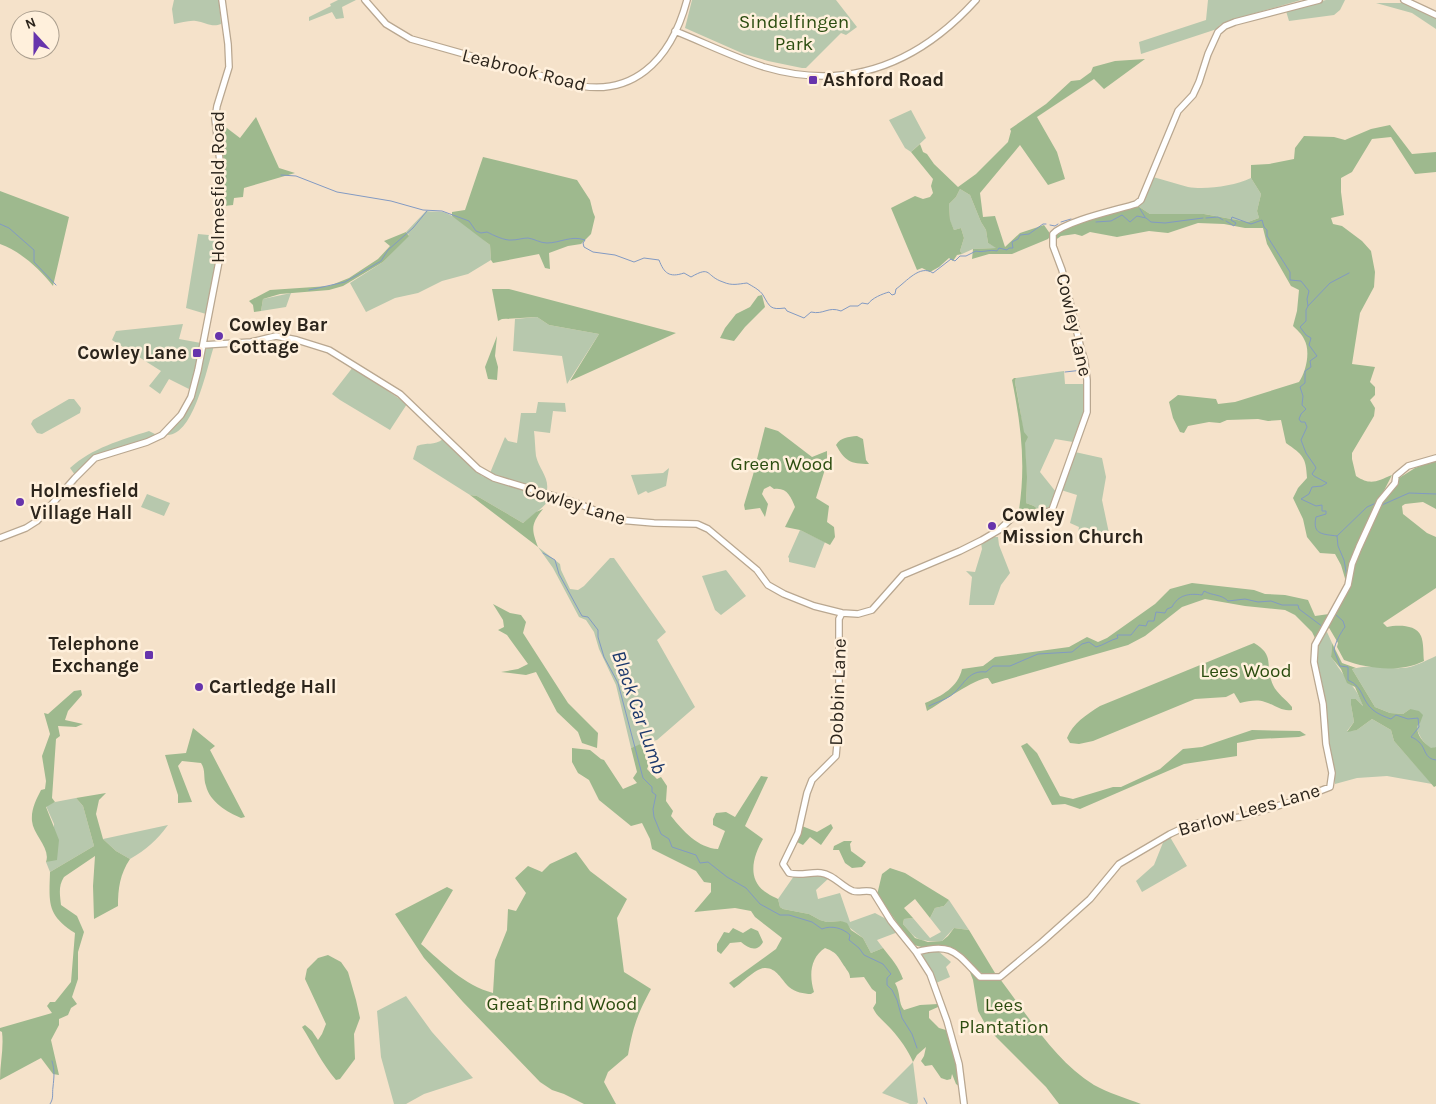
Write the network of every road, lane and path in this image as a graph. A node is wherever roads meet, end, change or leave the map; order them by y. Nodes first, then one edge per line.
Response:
1 (222, 0) edge
2 (366, 0) edge
3 (687, 0) edge
4 (976, 0) edge
5 (1318, 0) edge
6 (1404, 0) edge
7 (1436, 15) edge
8 (675, 31) junction
9 (203, 345) junction
10 (1436, 458) edge
11 (0, 538) edge
12 (833, 610) joint
13 (841, 616) junction
14 (916, 952) junction
15 (964, 1104) edge

1 - 9 street, Holmesfield Road
2 - 8 street, Leabrook Road
3 - 8 street, Leabrook Road
4 - 8 street
5 - 13 street, Cowley Lane
6 - 7 street
9 - 11 street, Holmesfield Road
9 - 12 street, Cowley Lane
10 - 14 street, Barlow Lees Lane
12 - 13 street, Dobbin Lane
13 - 14 street, Dobbin Lane
14 - 15 street, Dobbin Lane

